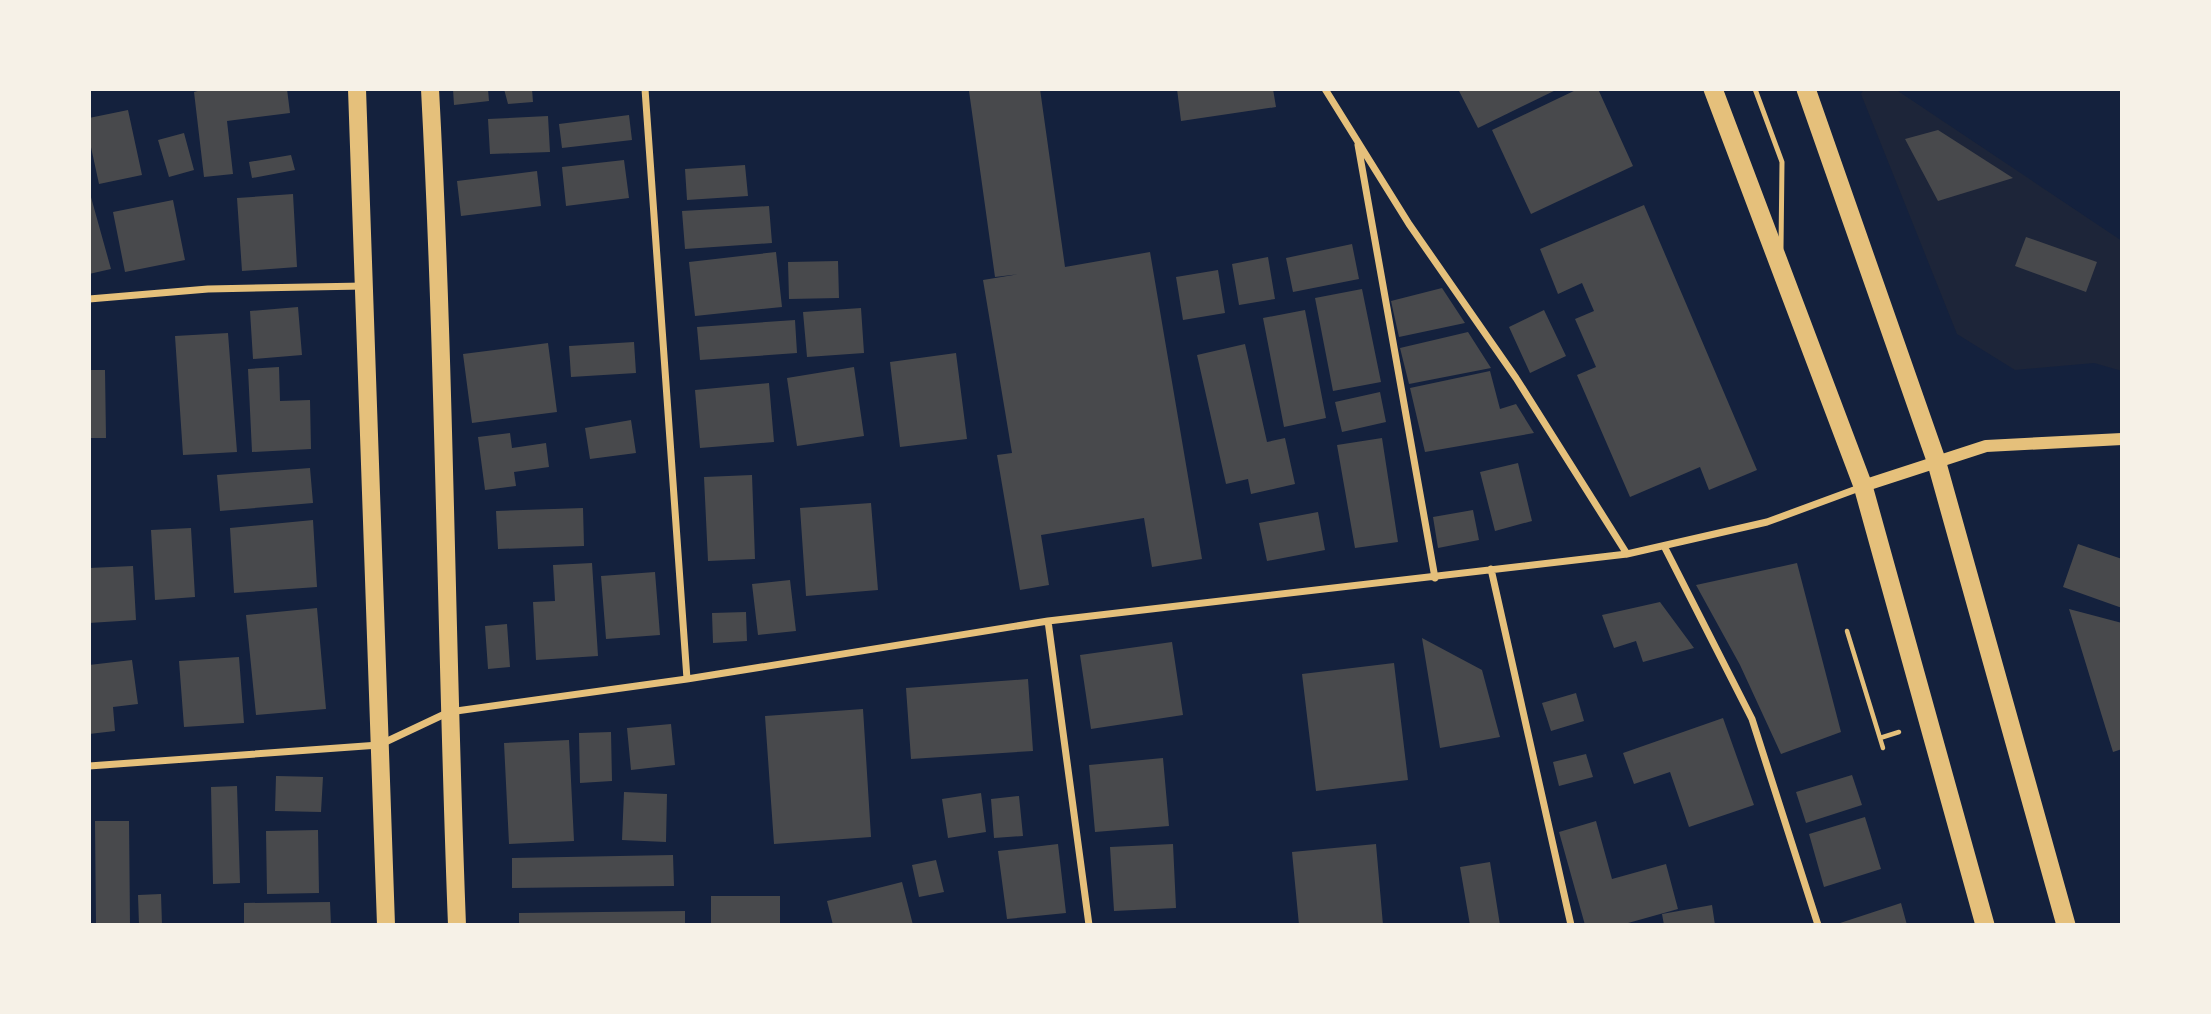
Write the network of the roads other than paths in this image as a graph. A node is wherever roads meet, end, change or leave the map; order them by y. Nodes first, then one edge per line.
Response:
1 (357, 89) edge
2 (430, 89) edge
3 (645, 89) edge
4 (1325, 89) edge
5 (1713, 89) edge
6 (1755, 89) edge
7 (1806, 89) edge
8 (1357, 138) junction
9 (1781, 265) junction
10 (364, 286) junction
11 (89, 299) edge
12 (2122, 439) edge
13 (1936, 460) junction
14 (1863, 486) junction
15 (1664, 546) junction
16 (1627, 554) junction
17 (1491, 569) junction
18 (1435, 578) junction
19 (1048, 621) junction
20 (687, 679) junction
21 (449, 712) junction
22 (379, 746) junction
23 (89, 766) edge
24 (386, 925) edge
25 (457, 925) edge
26 (1089, 925) edge
27 (1572, 925) edge
28 (1818, 925) edge
29 (1985, 925) edge
30 (2066, 925) edge

1 - 10 main road
2 - 21 main road
3 - 20 street
4 - 8 street
5 - 9 highway
6 - 9 lane
7 - 13 highway
8 - 16 street
8 - 18 street
9 - 14 highway
10 - 11 street
10 - 22 main road
12 - 13 street
13 - 14 street
13 - 30 highway
14 - 15 street
14 - 29 highway
15 - 16 street
15 - 28 street
16 - 17 street
17 - 18 street
17 - 27 street
18 - 19 street
19 - 20 street
19 - 26 street
20 - 21 street
21 - 22 street
21 - 25 main road
22 - 23 street
22 - 24 main road

